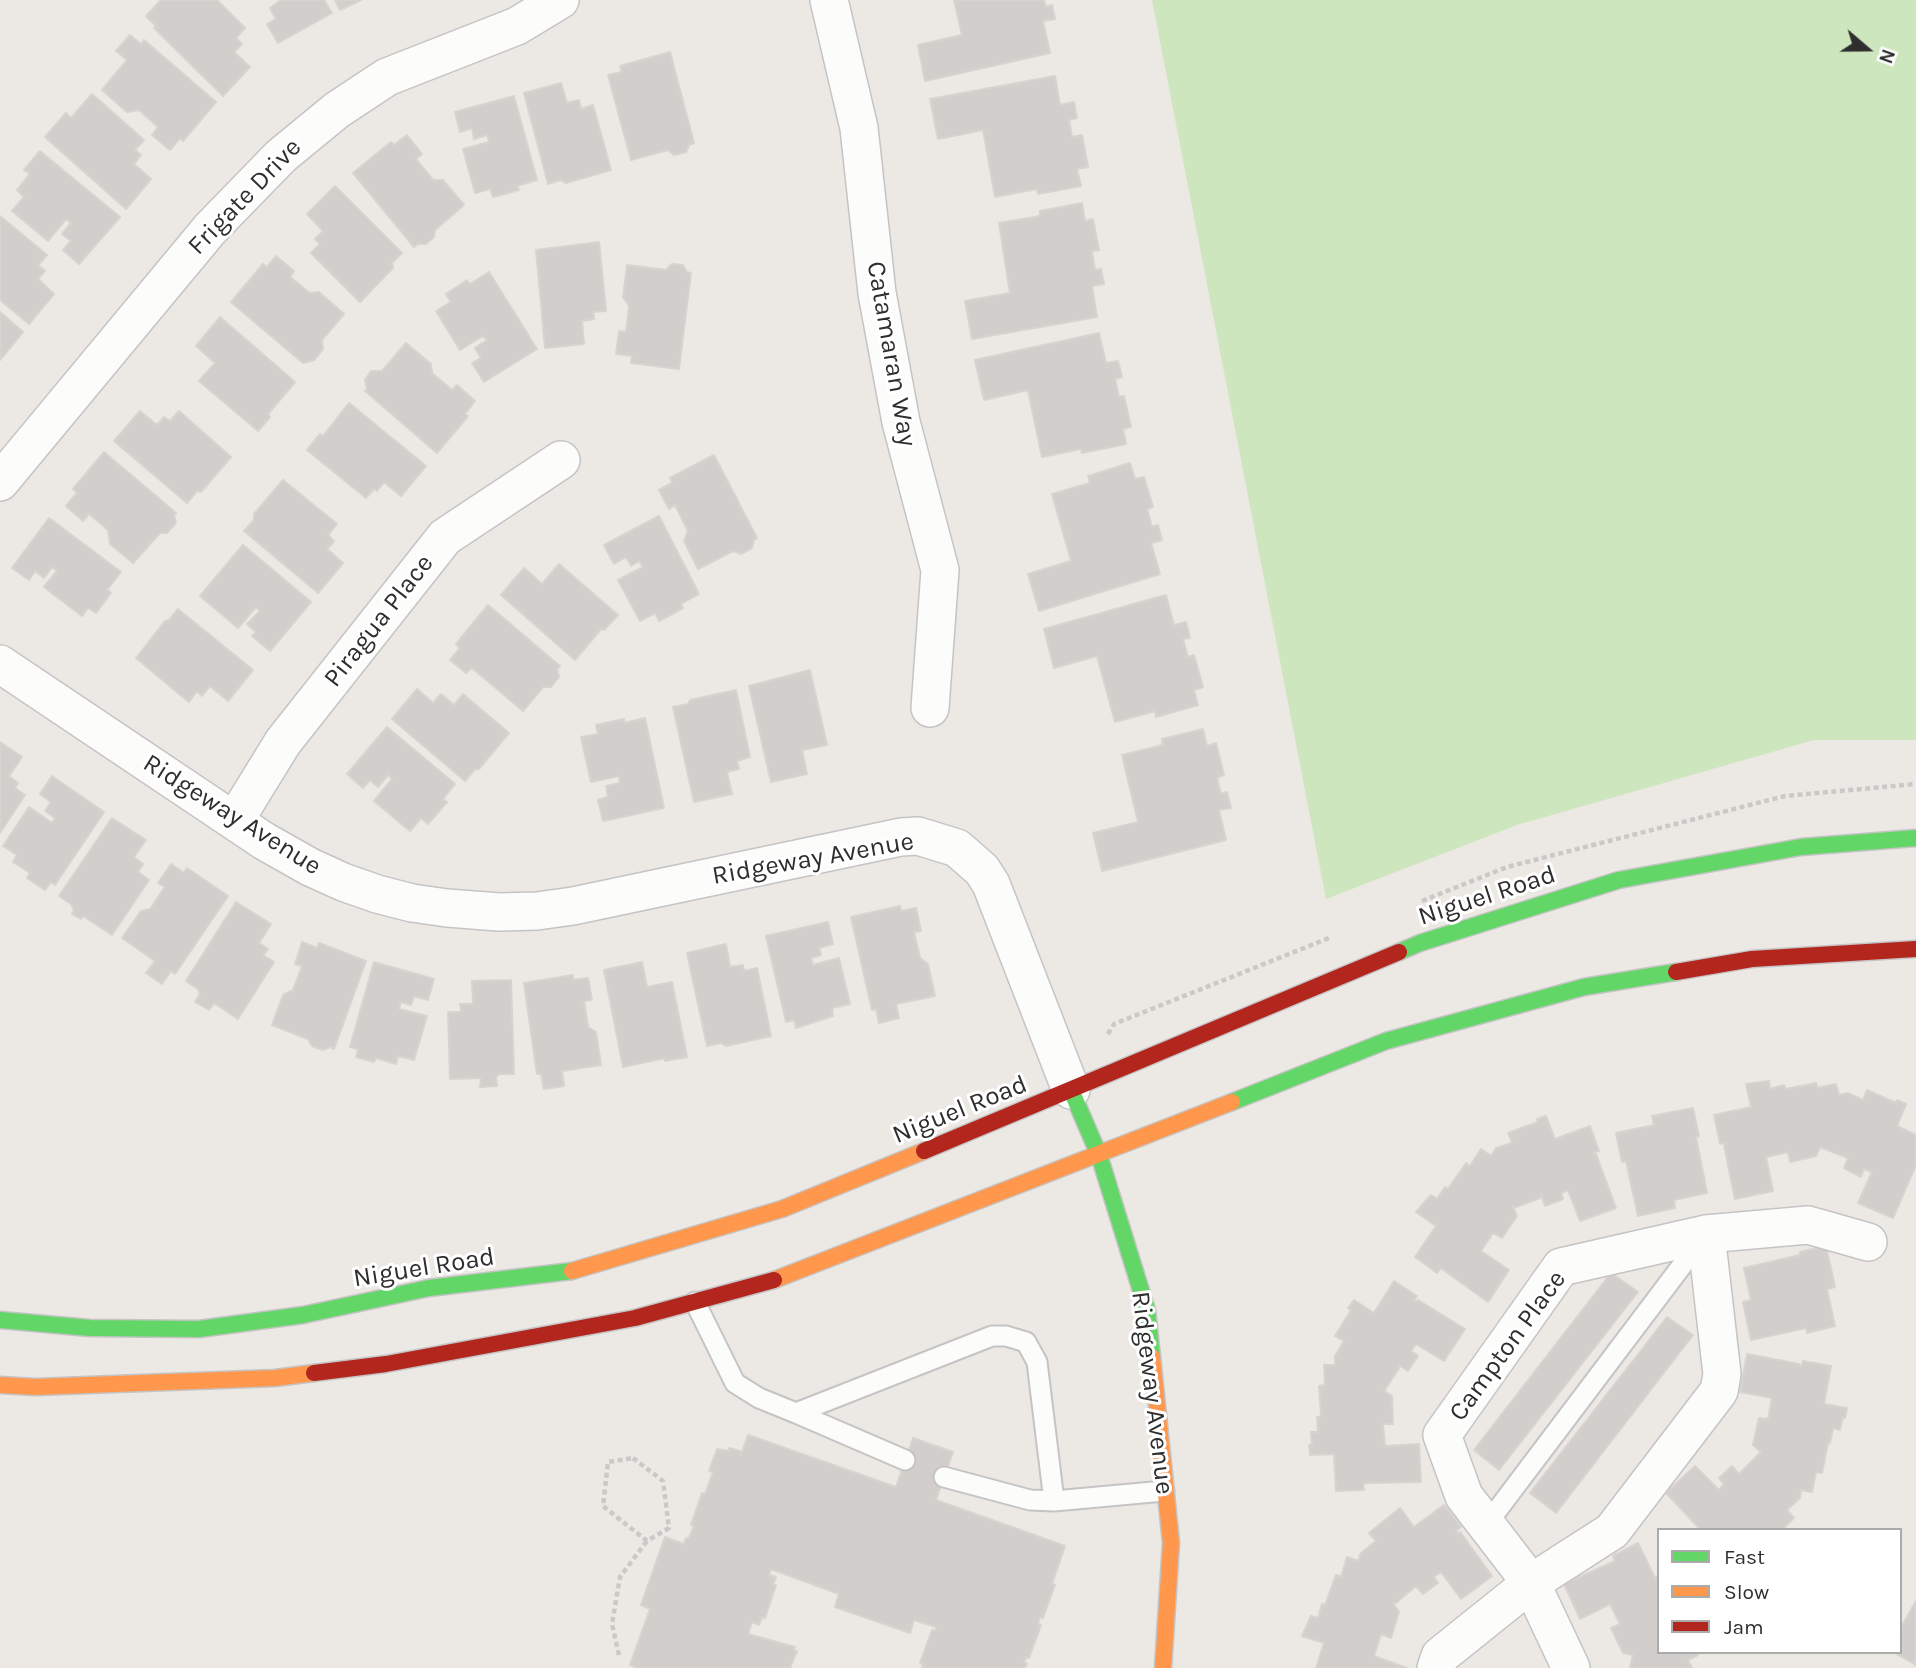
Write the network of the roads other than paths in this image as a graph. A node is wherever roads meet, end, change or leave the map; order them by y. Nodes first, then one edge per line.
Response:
1 (560, 0) edge
2 (829, 0) edge
3 (561, 460) dead end
4 (0, 482) edge
5 (0, 664) edge
6 (930, 708) dead end
7 (235, 820) junction
8 (1916, 838) edge
9 (1916, 949) edge
10 (1071, 1090) junction
11 (1099, 1155) junction
12 (1706, 1234) junction
13 (1868, 1242) dead end
14 (695, 1302) junction
15 (0, 1320) edge
16 (0, 1385) edge
17 (796, 1413) junction
18 (905, 1460) dead end
19 (944, 1477) dead end
20 (1164, 1491) junction
21 (1054, 1501) junction
22 (1486, 1525) junction
23 (1531, 1583) junction
24 (1163, 1668) edge
25 (1436, 1668) edge
26 (1571, 1668) edge

1 - 4 street, Frigate Drive
2 - 6 street, Catamaran Way
3 - 7 street, Piragua Place
5 - 7 street, Ridgeway Avenue
7 - 10 street, Ridgeway Avenue
8 - 10 main road, Niguel Road
9 - 11 main road
10 - 11 main road, Ridgeway Avenue
10 - 15 main road, Niguel Road
11 - 14 main road
11 - 20 main road, Ridgeway Avenue
12 - 13 street, Campton Place
12 - 22 lane
12 - 22 street, Campton Place
12 - 23 street
14 - 16 main road
14 - 17 lane
17 - 18 lane
17 - 21 lane
19 - 21 lane
20 - 21 lane
20 - 24 main road, Ridgeway Avenue
22 - 23 street, Campton Place
23 - 25 street
23 - 26 street, Campton Place

